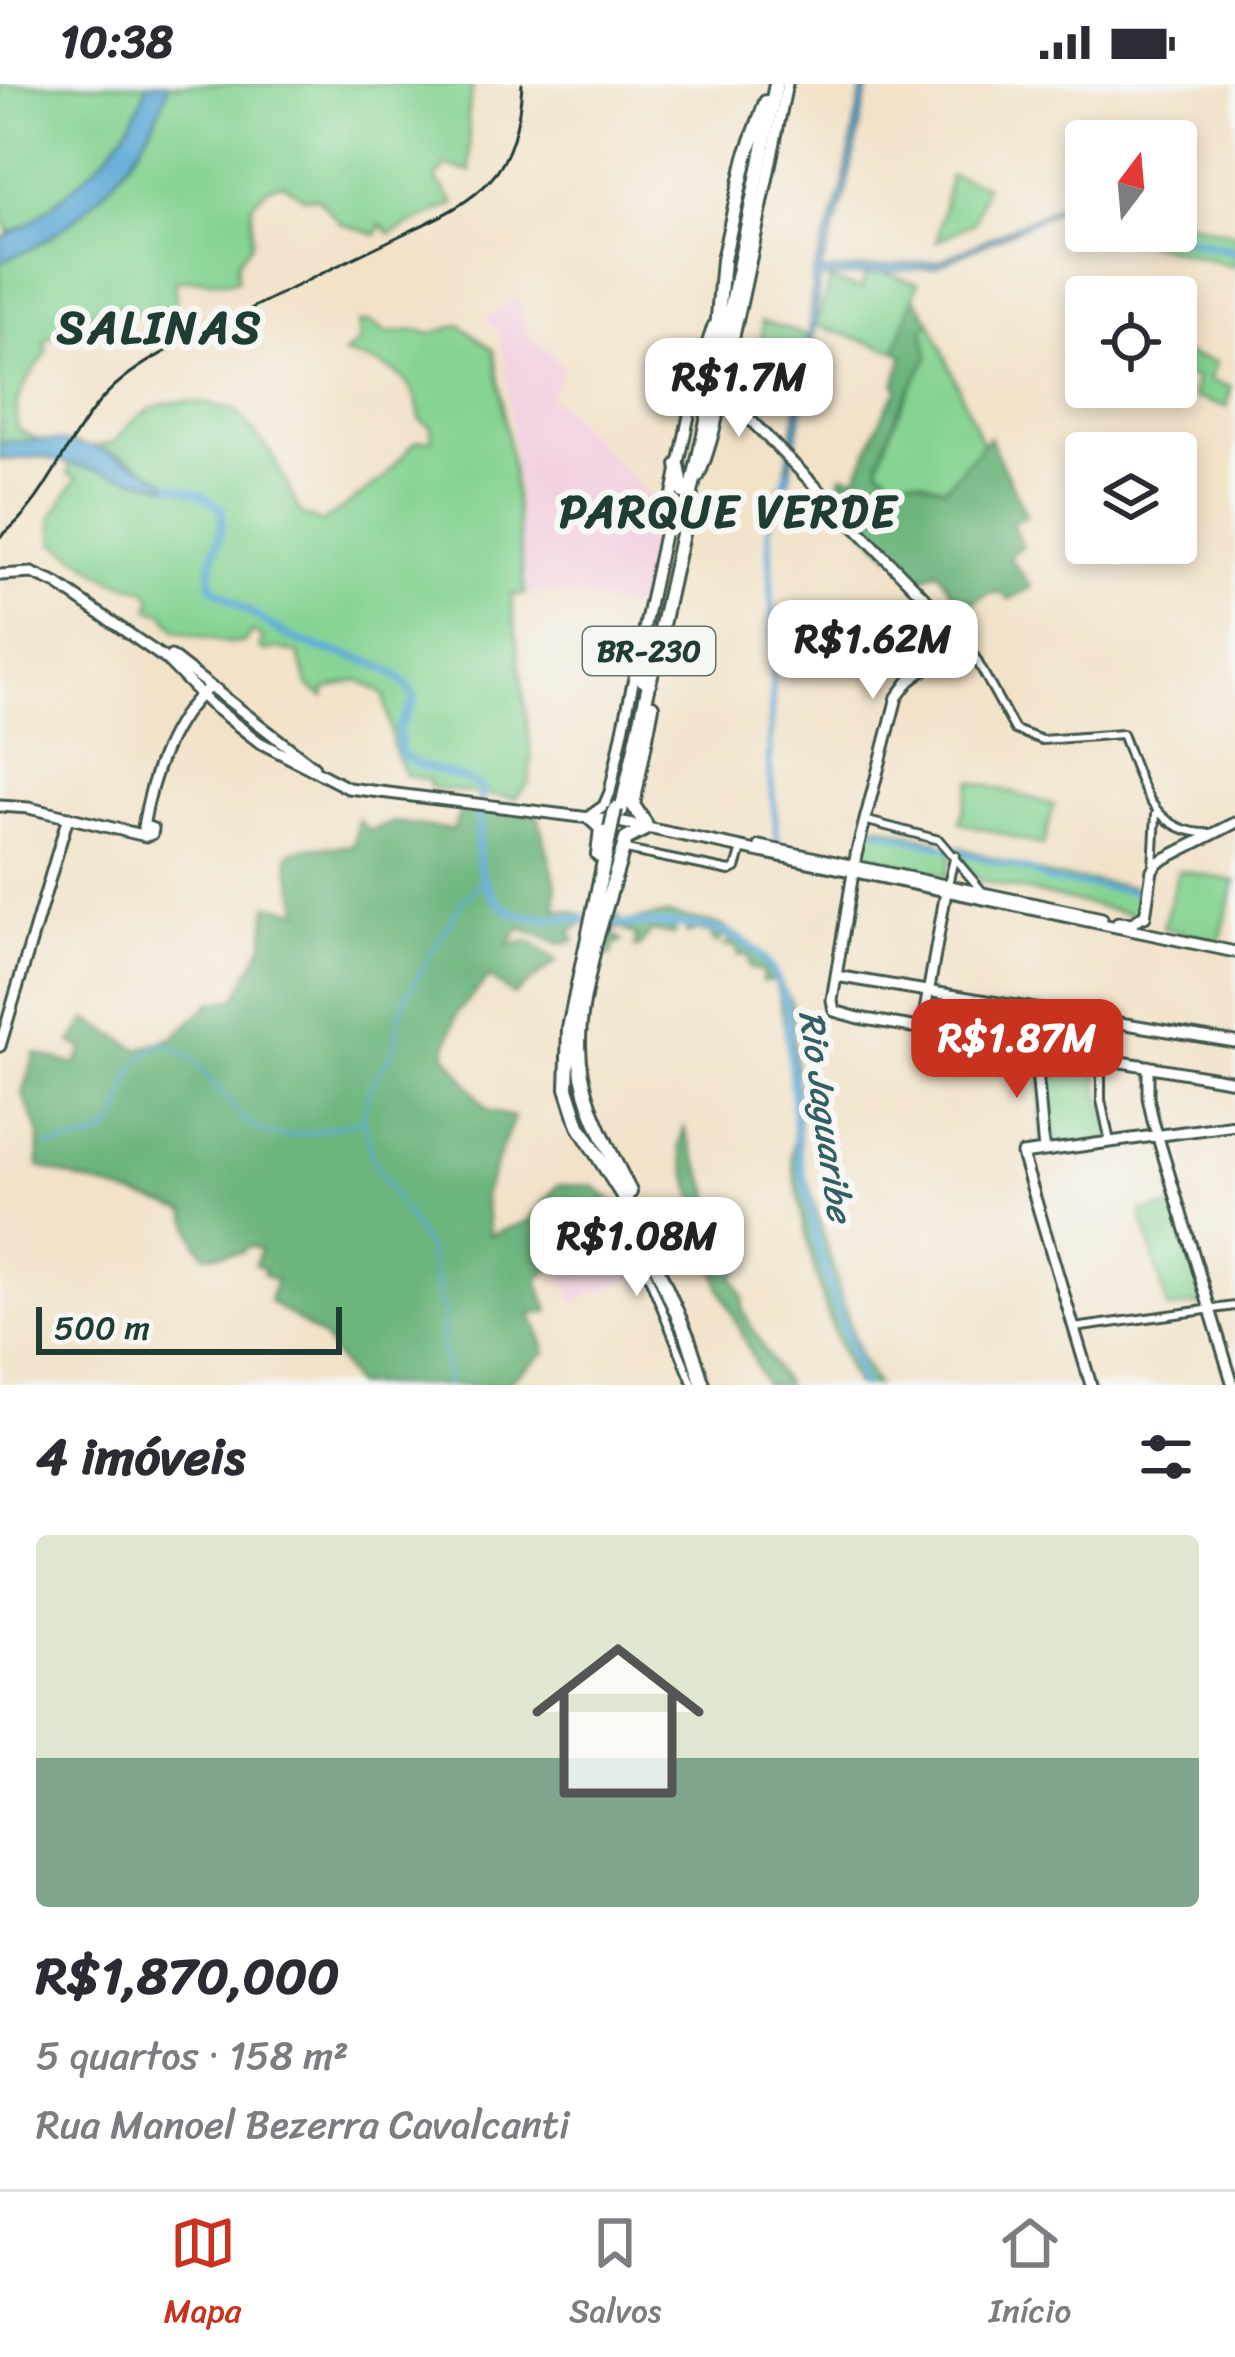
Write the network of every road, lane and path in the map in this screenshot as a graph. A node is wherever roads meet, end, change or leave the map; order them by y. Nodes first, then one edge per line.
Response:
1 (773, 84) edge
2 (786, 84) edge
3 (771, 110) junction
4 (743, 171) junction
5 (759, 176) junction
6 (722, 268) junction
7 (739, 272) junction
8 (717, 312) junction
9 (722, 392) junction
10 (678, 465) junction
11 (686, 495) junction
12 (0, 572) edge
13 (670, 592) junction
14 (965, 639) junction
15 (637, 662) junction
16 (186, 677) junction
17 (643, 680) junction
18 (217, 690) junction
19 (201, 694) junction
20 (186, 715) junction
21 (226, 717) junction
22 (270, 732) junction
23 (259, 742) junction
24 (467, 802) junction
25 (0, 806) edge
26 (1156, 811) junction
27 (592, 815) junction
28 (68, 818) junction
29 (615, 819) junction
30 (864, 820) junction
31 (1235, 824) edge
32 (646, 826) junction
33 (1216, 832) junction
34 (742, 849) junction
35 (622, 850) junction
36 (952, 852) junction
37 (853, 867) junction
38 (1152, 870) junction
39 (947, 887) junction
40 (982, 891) junction
41 (1145, 914) junction
42 (593, 928) junction
43 (1148, 934) junction
44 (1235, 952) edge
45 (836, 976) junction
46 (927, 990) junction
47 (928, 1029) junction
48 (1235, 1042) edge
49 (0, 1046) edge
50 (1035, 1047) junction
51 (1102, 1058) junction
52 (1148, 1066) junction
53 (1235, 1081) edge
54 (1235, 1125) edge
55 (1158, 1136) junction
56 (1110, 1142) junction
57 (1044, 1151) junction
58 (621, 1191) junction
59 (635, 1243) joint
60 (1235, 1306) edge
61 (1212, 1309) junction
62 (1074, 1328) junction
63 (693, 1385) edge
64 (706, 1385) edge
65 (1090, 1385) edge
66 (1233, 1385) edge

1 - 3 highway, BR-230
1 - 4 highway, BR-230
2 - 3 highway
2 - 9 main road
3 - 5 highway, BR-230
4 - 5 highway
4 - 6 highway, BR-230
5 - 7 highway, BR-230
6 - 7 highway
6 - 8 highway, BR-230
7 - 11 highway, BR-230
8 - 10 main road
8 - 11 highway, BR-230
9 - 11 main road
9 - 14 main road
10 - 11 highway
10 - 15 main road
11 - 13 highway, BR-230
11 - 17 highway, BR-230
12 - 16 main road
12 - 18 main road
13 - 29 highway, BR-230
13 - 32 highway
14 - 26 street
14 - 30 main road
15 - 17 highway
15 - 27 main road
16 - 19 main road
16 - 20 main road
17 - 29 highway, BR-230
18 - 19 main road
18 - 22 main road
19 - 20 main road
19 - 21 main road
20 - 21 main road
20 - 28 main road
21 - 23 main road
22 - 23 main road
22 - 24 main road
23 - 24 main road
24 - 27 main road
25 - 28 main road
26 - 33 street
26 - 38 street
27 - 29 main road
27 - 42 highway
28 - 49 main road
29 - 32 main road
29 - 42 highway, BR-230
30 - 36 street
30 - 37 main road
31 - 33 main road
32 - 34 main road
32 - 35 highway
32 - 37 main road
33 - 38 main road
34 - 35 street
34 - 37 main road
35 - 42 highway
36 - 39 street
36 - 40 street
37 - 39 main road
37 - 45 main road
38 - 41 main road
39 - 40 main road
39 - 43 main road
39 - 46 main road
40 - 41 main road
41 - 43 main road
42 - 58 highway, BR-230
42 - 64 highway, BR-230
43 - 44 main road
45 - 46 main road
45 - 47 main road
46 - 47 main road
46 - 48 main road
47 - 50 main road
50 - 51 main road
50 - 57 main road
51 - 52 main road
51 - 56 street
52 - 53 main road
52 - 55 main road
54 - 55 main road
55 - 56 main road
55 - 61 main road
56 - 57 main road
57 - 62 main road
58 - 59 highway
58 - 64 highway, BR-230
59 - 63 street
60 - 61 street
61 - 62 street
61 - 66 main road
62 - 65 main road

